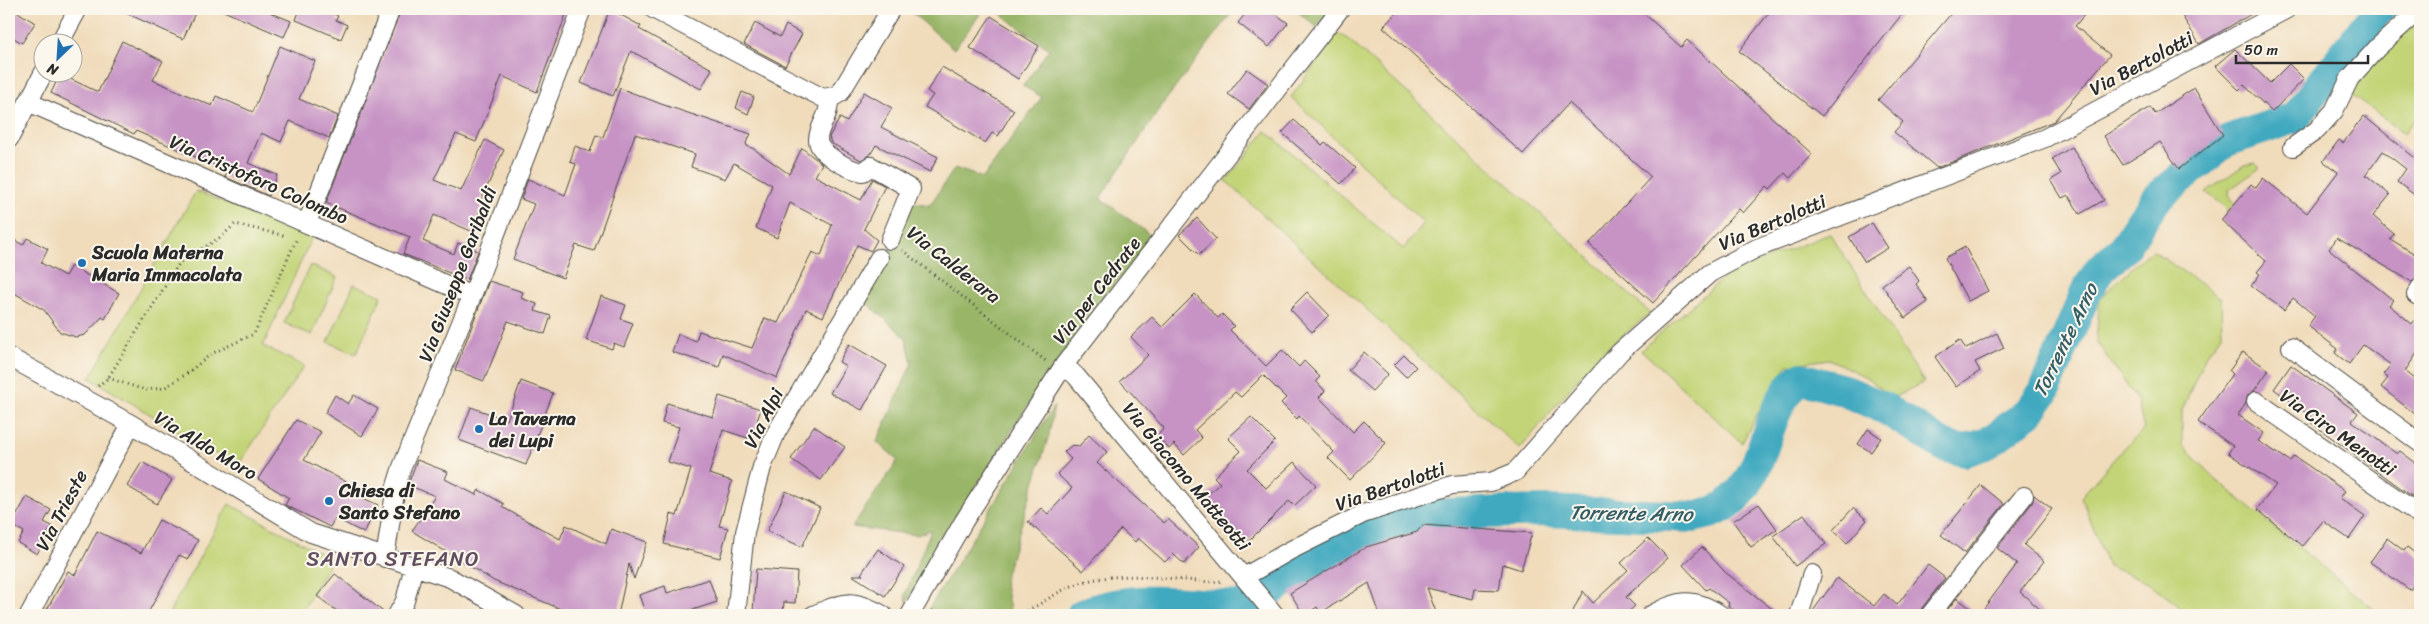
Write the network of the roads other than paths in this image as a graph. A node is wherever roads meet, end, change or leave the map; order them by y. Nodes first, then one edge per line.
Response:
1 (78, 9) edge
2 (391, 9) edge
3 (582, 9) edge
4 (653, 9) edge
5 (891, 9) edge
6 (1340, 9) edge
7 (2287, 9) edge
8 (2420, 9) edge
9 (65, 32) edge
10 (39, 82) edge
11 (829, 98) junction
12 (28, 102) junction
13 (9, 139) edge
14 (2292, 147) dead end
15 (307, 223) junction
16 (890, 240) road end
17 (879, 258) dead end
18 (472, 296) junction
19 (2292, 346) dead end
20 (9, 357) edge
21 (1062, 369) junction
22 (2256, 401) dead end
23 (131, 424) junction
24 (2420, 443) edge
25 (2024, 496) dead end
26 (2420, 515) edge
27 (385, 558) junction
28 (414, 566) junction
29 (1812, 574) dead end
30 (1248, 582) junction
31 (912, 612) edge
32 (1274, 614) edge
33 (29, 615) edge
34 (398, 615) edge
35 (516, 615) edge
36 (736, 615) edge
37 (813, 615) edge
38 (883, 615) edge
39 (1651, 615) edge
40 (1722, 615) edge
41 (1799, 615) edge
42 (1930, 615) edge

1 - 9 street
2 - 15 street
3 - 18 street, Via Giuseppe Garibaldi
4 - 11 street
5 - 11 street
6 - 21 street, Via per Cedrate
7 - 30 street, Via Bertolotti
8 - 14 street
10 - 12 street
11 - 16 street, Via Calderara
12 - 13 street
12 - 15 street, Via Cristoforo Colombo
15 - 18 street, Via Cristoforo Colombo
17 - 36 street, Via Alpi
18 - 27 street, Via Giuseppe Garibaldi
19 - 24 street
20 - 23 street, Via Aldo Moro
21 - 30 street, Via Giacomo Matteotti
21 - 31 street, Via per Cedrate
22 - 26 street, Via Ciro Menotti
23 - 27 street, Via Aldo Moro
23 - 33 street, Via Trieste
25 - 42 street
27 - 28 street, Via Aldo Moro
28 - 34 street
28 - 35 street, Via Aldo Moro
29 - 41 street
30 - 32 street, Via Giacomo Matteotti
37 - 38 street
39 - 40 street

